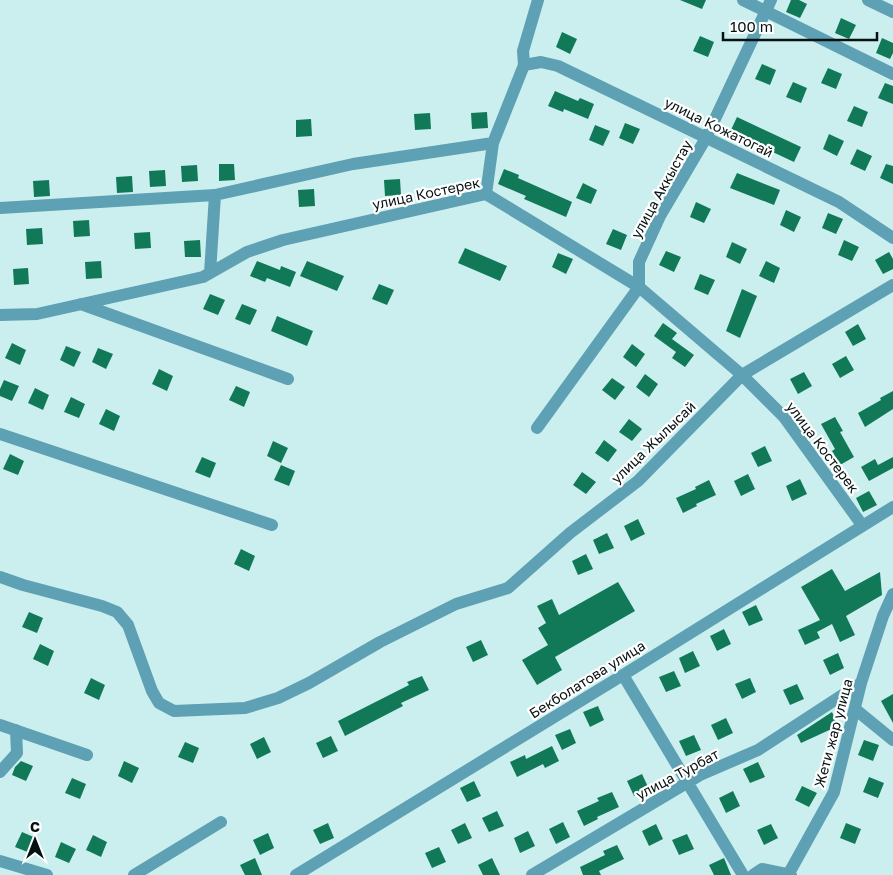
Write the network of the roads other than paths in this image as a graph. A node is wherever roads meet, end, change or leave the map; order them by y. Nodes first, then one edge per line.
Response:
1 (538, 0) edge
2 (743, 0) edge
3 (868, 0) edge
4 (768, 6) edge
5 (893, 12) edge
6 (524, 65) junction
7 (893, 74) edge
8 (706, 138) junction
9 (493, 143) junction
10 (215, 194) junction
11 (486, 194) junction
12 (0, 208) edge
13 (893, 238) edge
14 (210, 274) junction
15 (893, 286) edge
16 (639, 287) junction
17 (81, 304) junction
18 (0, 315) edge
19 (742, 375) junction
20 (288, 379) dead end
21 (537, 428) dead end
22 (0, 434) edge
23 (893, 507) edge
24 (272, 525) dead end
25 (862, 525) junction
26 (0, 577) edge
27 (893, 594) edge
28 (623, 675) junction
29 (861, 683) junction
30 (855, 709) junction
31 (0, 725) edge
32 (16, 730) junction
33 (893, 740) edge
34 (86, 755) dead end
35 (0, 772) edge
36 (687, 783) junction
37 (221, 822) dead end
38 (0, 861) edge
39 (47, 875) edge
40 (134, 875) edge
41 (296, 875) edge
42 (532, 875) edge
43 (744, 875) edge
44 (753, 875) edge
45 (789, 875) edge

1 - 6 street
2 - 4 street
3 - 5 street
4 - 7 street
4 - 8 street, улица Аккыстау
6 - 8 street, улица Кожатогай
6 - 9 street
8 - 13 street, улица Кожатогай
8 - 16 street, улица Аккыстау
9 - 10 street
9 - 11 street
10 - 12 street
10 - 14 street
11 - 14 street, улица Костерек
11 - 16 street, улица Костерек
14 - 17 street, улица Костерек
15 - 19 street, улица Жылысай
16 - 19 street, улица Костерек
16 - 21 street
17 - 18 street, улица Костерек
17 - 20 street
19 - 25 street, улица Костерек
19 - 26 street, улица Жылысай
22 - 24 street
23 - 25 street, Бекболатова улица
25 - 28 street, Бекболатова улица
27 - 29 street, Жети жар улица
28 - 36 street
28 - 41 street, Бекболатова улица
29 - 30 street, Жети жар улица
29 - 36 street, улица Турбат
30 - 33 street
30 - 45 street, Жети жар улица
31 - 32 street
32 - 34 street
32 - 35 street
36 - 42 street, улица Турбат
36 - 43 street
37 - 40 street
38 - 39 street
44 - 45 street

